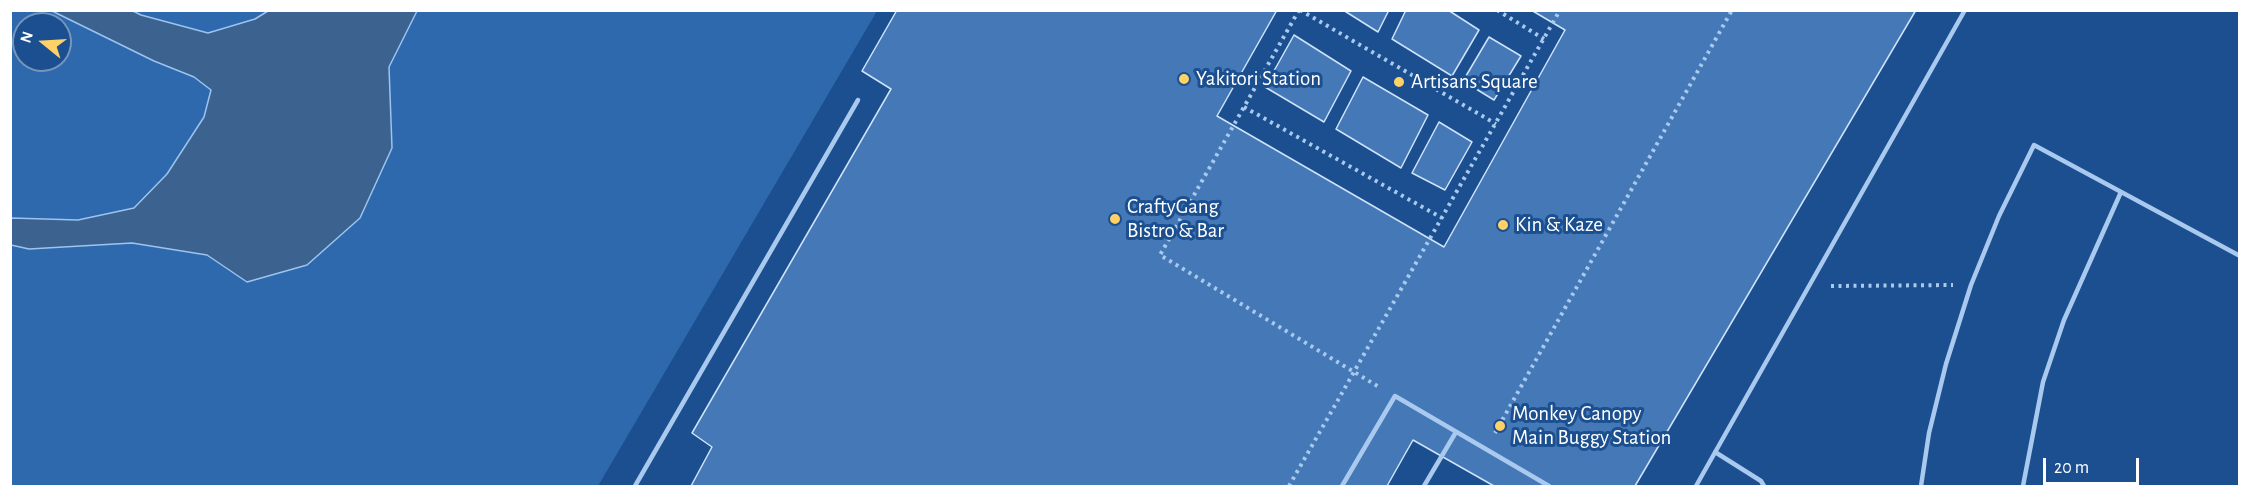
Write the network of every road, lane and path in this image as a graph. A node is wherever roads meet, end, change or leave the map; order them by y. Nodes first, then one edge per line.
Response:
1 (1299, 10) edge
2 (1497, 10) edge
3 (1560, 10) edge
4 (1732, 10) edge
5 (1965, 10) edge
6 (1544, 39) junction
7 (858, 100) dead end
8 (1244, 107) junction
9 (1496, 124) junction
10 (2121, 192) junction
11 (1442, 218) junction
12 (2240, 256) edge
13 (1971, 285) junction
14 (1810, 286) junction
15 (1354, 372) junction
16 (1395, 396) junction
17 (1456, 432) junction
18 (1486, 450) junction
19 (1715, 452) junction
20 (635, 486) edge
21 (1289, 486) edge
22 (1342, 486) edge
23 (1424, 486) edge
24 (1549, 486) edge
25 (1696, 486) edge
26 (1764, 486) edge
27 (1921, 486) edge
28 (2023, 486) edge

1 - 8 path
1 - 9 path
2 - 6 path
3 - 6 path
4 - 18 path
5 - 14 lane
6 - 9 path
7 - 20 lane
8 - 11 path
8 - 15 path
9 - 11 path
10 - 12 lane
10 - 13 lane
10 - 28 lane
11 - 15 path
13 - 14 path
13 - 27 lane
14 - 19 lane
15 - 16 path
15 - 21 path
16 - 17 lane
16 - 22 lane
17 - 18 lane
17 - 23 lane
18 - 24 lane
19 - 25 lane
19 - 26 lane

